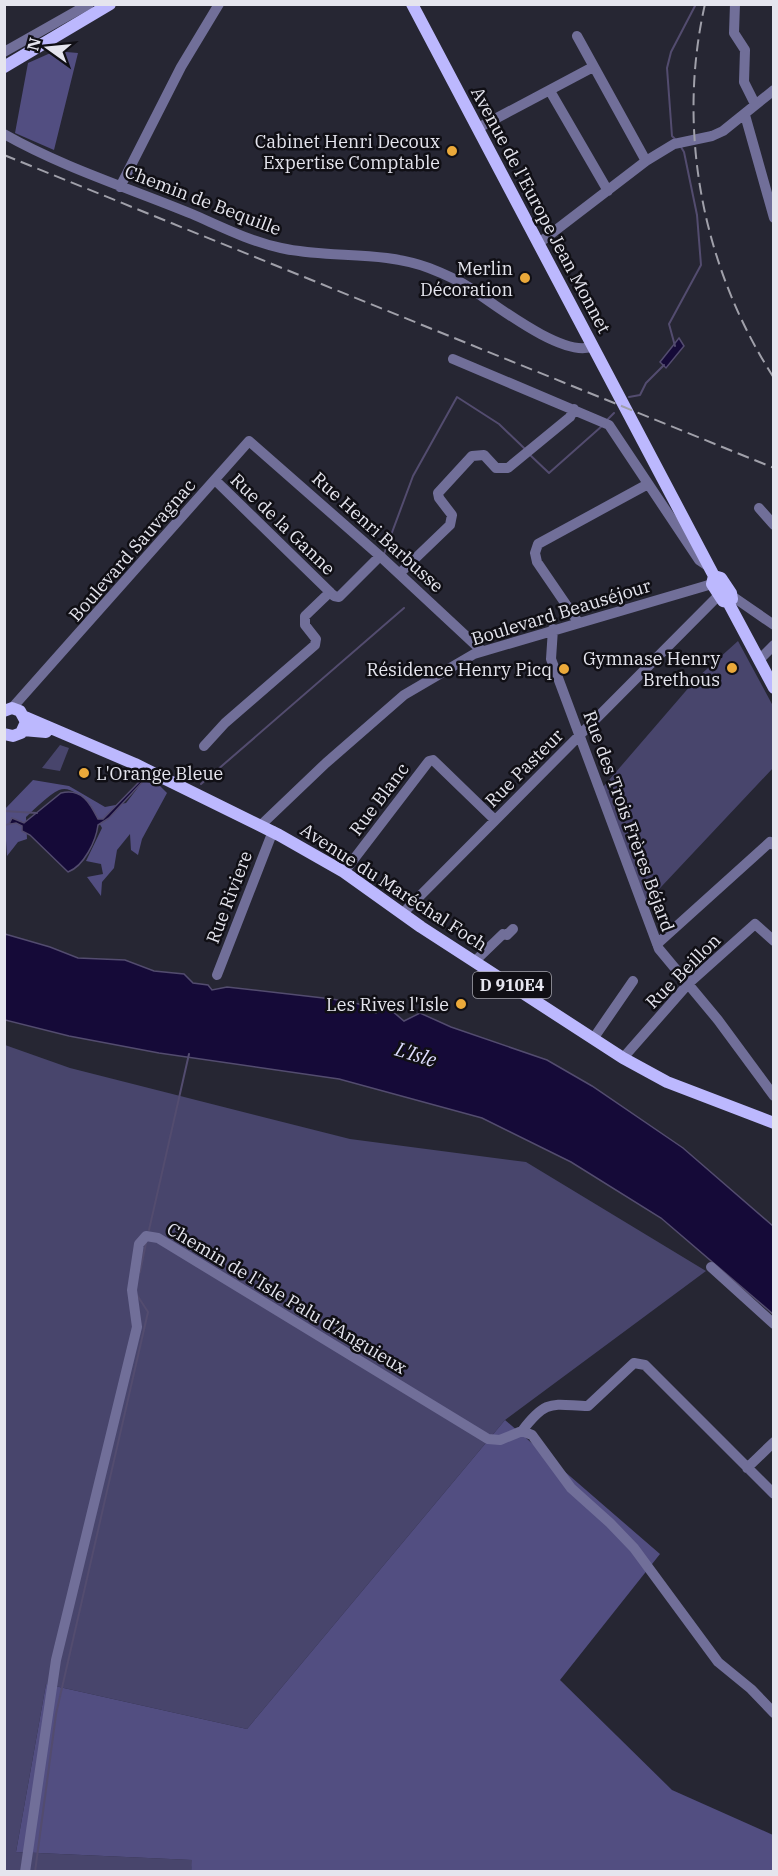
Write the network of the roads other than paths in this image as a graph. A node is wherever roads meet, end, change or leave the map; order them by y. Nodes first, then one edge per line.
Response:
1 (89, 4) edge
2 (110, 4) edge
3 (219, 4) edge
4 (411, 4) edge
5 (735, 4) edge
6 (577, 36) dead end
7 (4, 52) edge
8 (4, 67) edge
9 (593, 67) junction
10 (774, 90) edge
11 (550, 91) junction
12 (755, 104) junction
13 (745, 115) junction
14 (478, 128) junction
15 (4, 134) edge
16 (646, 161) junction
17 (120, 187) junction
18 (608, 191) junction
19 (774, 218) edge
20 (539, 243) junction
21 (593, 346) junction
22 (453, 359) dead end
23 (574, 409) junction
24 (249, 441) joint
25 (215, 480) junction
26 (648, 484) junction
27 (759, 508) dead end
28 (774, 525) edge
29 (380, 556) junction
30 (400, 573) junction
31 (719, 587) junction
32 (330, 592) junction
33 (578, 622) junction
34 (774, 625) edge
35 (553, 629) junction
36 (774, 645) edge
37 (482, 651) junction
38 (759, 660) junction
39 (774, 688) edge
40 (13, 711) edge
41 (24, 730) junction
42 (4, 734) edge
43 (581, 734) junction
44 (83, 742) junction
45 (204, 747) dead end
46 (495, 820) junction
47 (267, 828) junction
48 (774, 845) edge
49 (344, 872) junction
50 (402, 914) junction
51 (513, 929) dead end
52 (772, 937) edge
53 (657, 944) junction
54 (475, 961) junction
55 (217, 975) dead end
56 (633, 981) dead end
57 (688, 983) junction
58 (593, 1039) junction
59 (623, 1058) junction
60 (774, 1096) edge
61 (774, 1124) edge
62 (711, 1267) dead end
63 (774, 1324) edge
64 (522, 1431) junction
65 (774, 1442) edge
66 (747, 1468) junction
67 (774, 1494) edge
68 (774, 1713) edge
69 (25, 1872) edge

1 - 7 street
2 - 8 main road
3 - 17 street
4 - 14 main road, Avenue de l'Europe Jean Monnet
5 - 12 street
6 - 9 street
9 - 11 street
9 - 16 street
10 - 12 street
11 - 14 street
11 - 18 street
12 - 13 street
13 - 16 street
13 - 19 street
14 - 20 main road, Avenue de l'Europe Jean Monnet
15 - 17 street, Chemin de Bequille
16 - 18 street
17 - 21 street, Chemin de Bequille
18 - 20 street
20 - 21 main road, Avenue de l'Europe Jean Monnet
21 - 31 main road, Avenue de l'Europe Jean Monnet
22 - 23 street
23 - 26 street
23 - 30 street
24 - 25 street, Boulevard Sauvagnac
24 - 29 street, Rue Henri Barbusse
25 - 32 street, Rue de la Ganne
25 - 40 street, Boulevard Sauvagnac
26 - 31 street
26 - 33 street
27 - 28 street
29 - 30 street, Rue Henri Barbusse
29 - 32 street, Rue de la Ganne
30 - 37 street, Rue Henri Barbusse
31 - 33 street, Boulevard Beauséjour
31 - 34 street
31 - 38 main road, Avenue de l'Europe Jean Monnet
31 - 43 street, Rue Pasteur
32 - 45 street
33 - 35 street, Boulevard Beauséjour
35 - 37 street, Boulevard Beauséjour
35 - 43 street, Rue des Trois Frères Béjard
36 - 38 street
37 - 47 street, Boulevard Beauséjour
38 - 39 main road, Avenue de l'Europe Jean Monnet
40 - 41 main road
40 - 44 main road, Avenue du Maréchal Foch / D 910E4
41 - 42 main road, Avenue du Maréchal Foch
41 - 44 main road, Avenue du Maréchal Foch / D 910E4
43 - 46 street, Rue Pasteur
43 - 53 street, Rue des Trois Frères Béjard
44 - 47 main road, Avenue du Maréchal Foch / D 910E4
46 - 49 street, Rue Blanc
46 - 50 street, Rue Pasteur
47 - 49 main road, Avenue du Maréchal Foch / D 910E4
47 - 55 street, Rue Riviere
48 - 53 street
49 - 50 main road, Avenue du Maréchal Foch / D 910E4
50 - 54 main road, Avenue du Maréchal Foch / D 910E4
51 - 54 street
52 - 57 street, Rue Beillon
53 - 57 street, Rue des Trois Frères Béjard
54 - 58 main road, Avenue du Maréchal Foch / D 910E4
56 - 58 street
57 - 59 street, Rue Beillon
57 - 60 street, Rue des Trois Frères Béjard
58 - 59 main road, Avenue du Maréchal Foch / D 910E4
59 - 61 main road, Avenue du Maréchal Foch / D 910E4
62 - 63 street
64 - 66 street
64 - 68 street
64 - 69 street, Chemin de l'Isle Palu d’Anguieux
65 - 66 street
66 - 67 street

